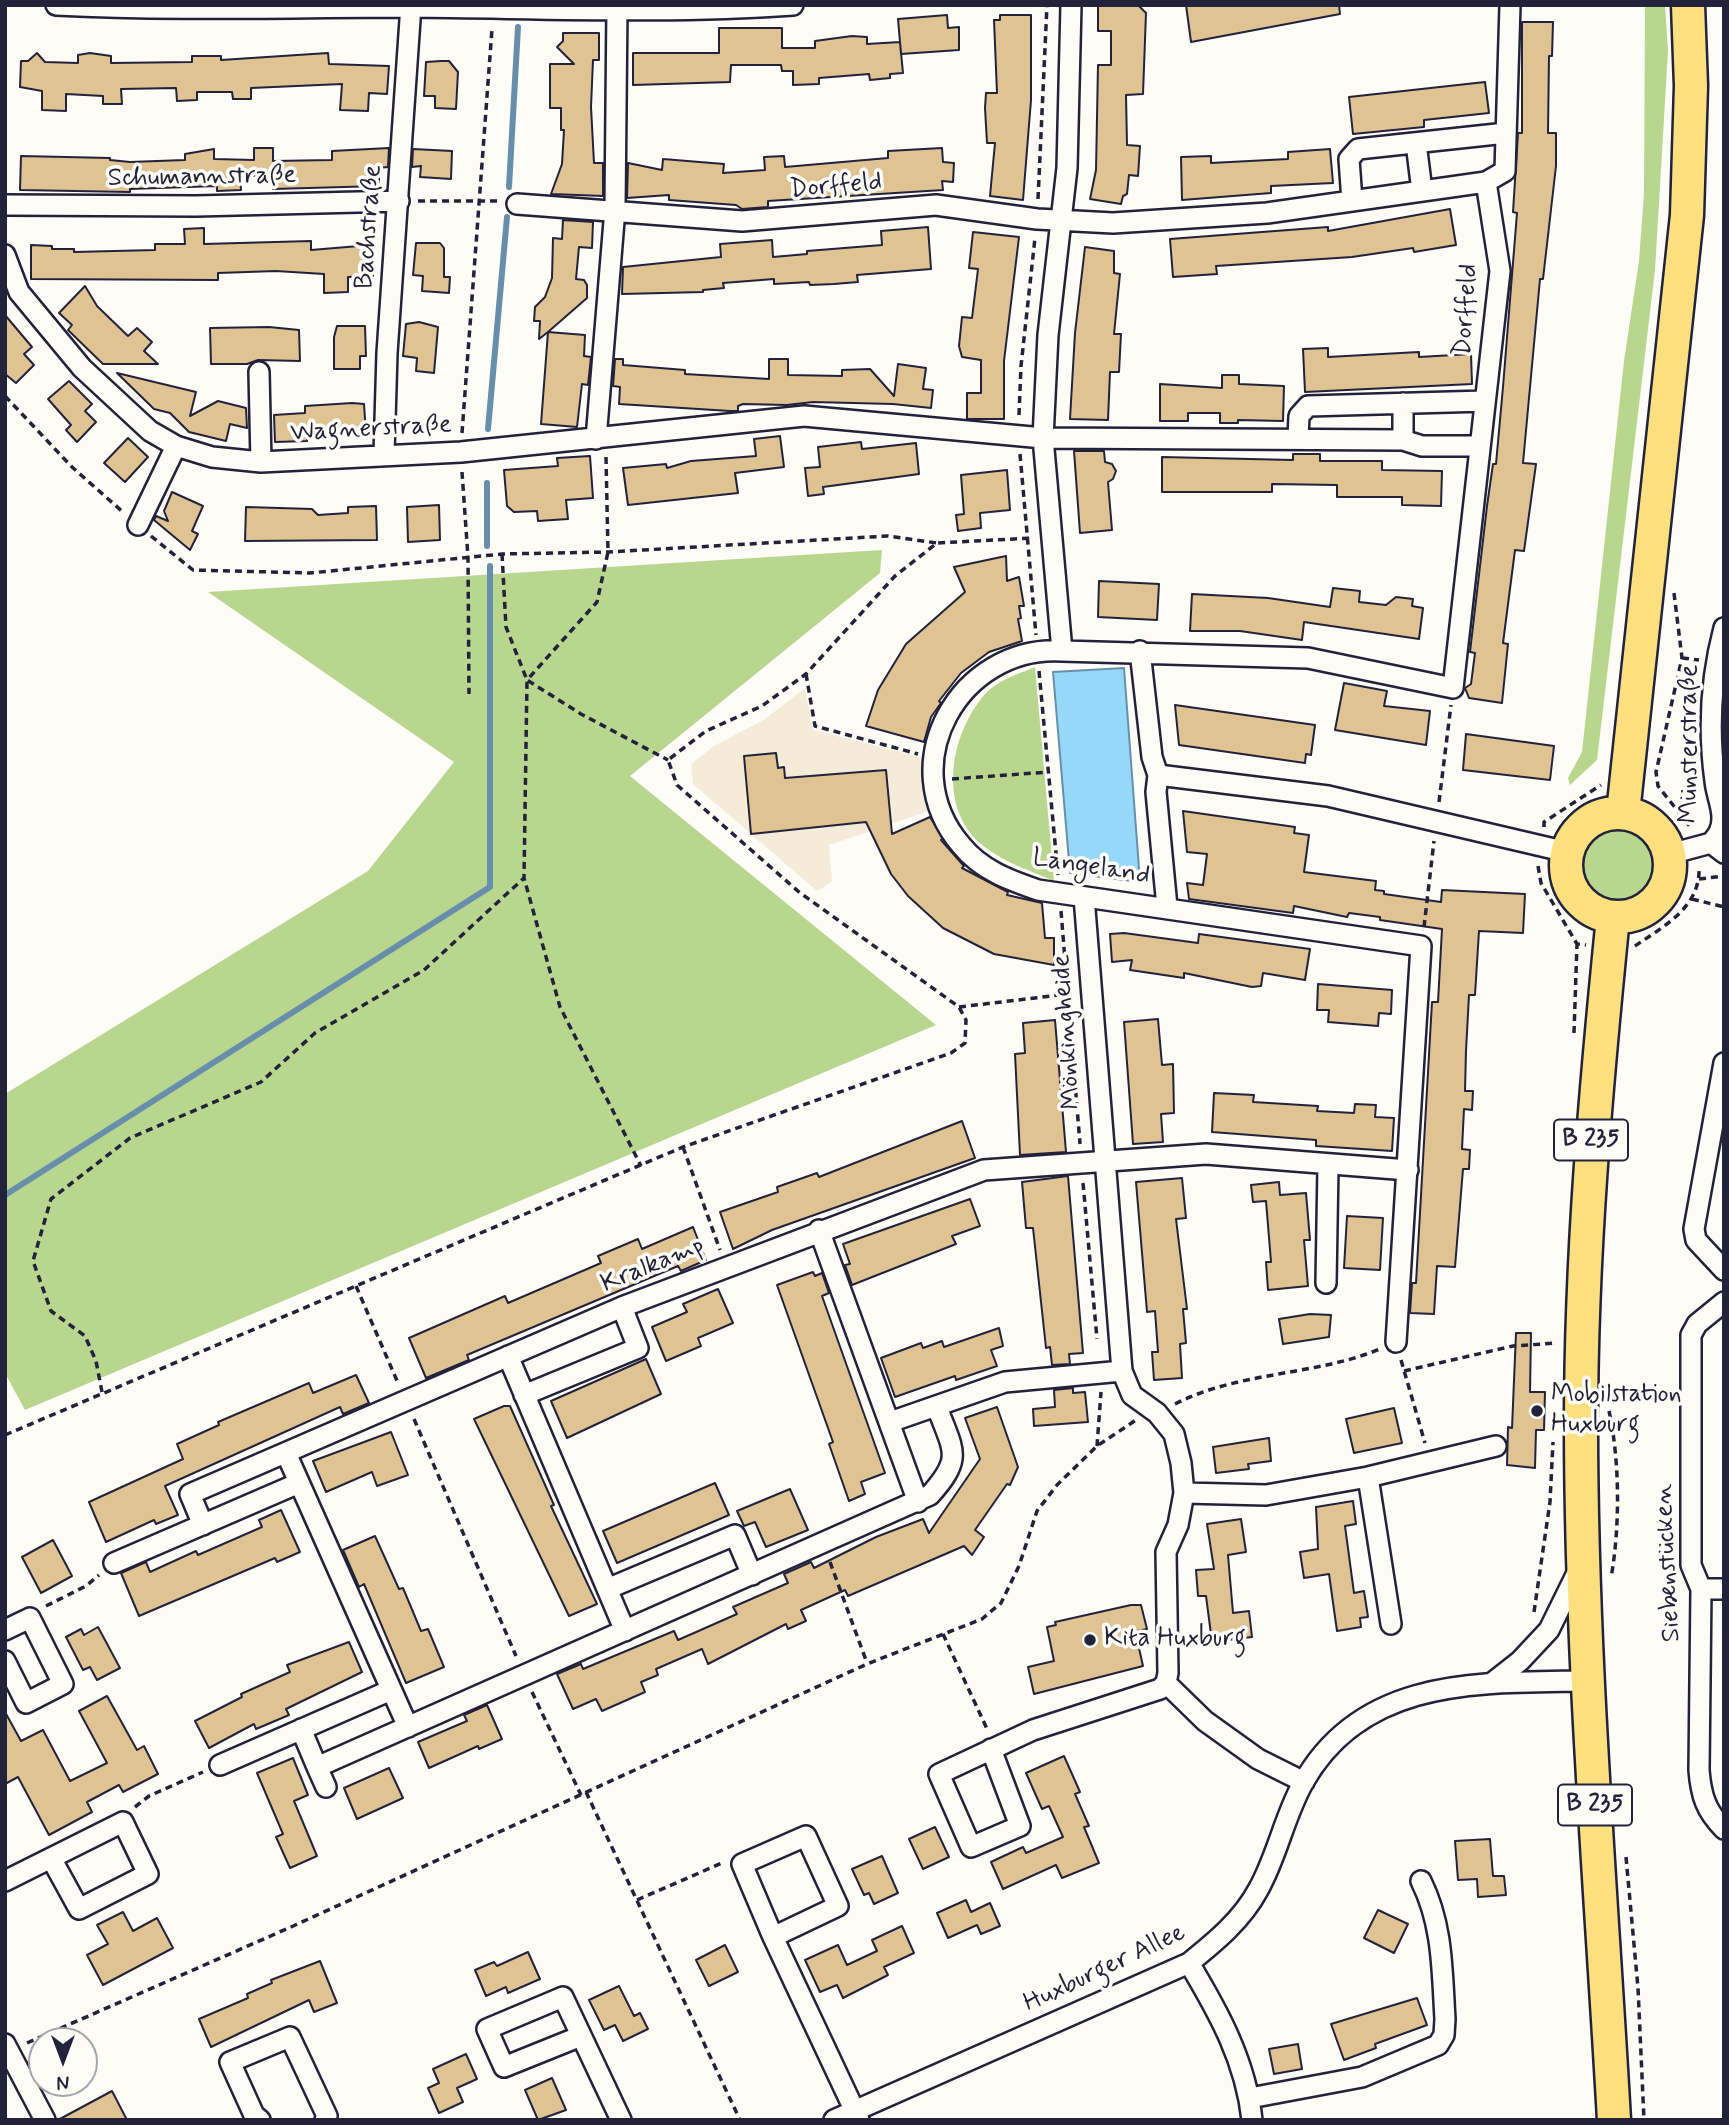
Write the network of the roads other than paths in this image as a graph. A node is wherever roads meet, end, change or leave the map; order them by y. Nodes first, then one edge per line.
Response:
1 (56, 5) edge
2 (793, 5) edge
3 (1071, 5) edge
4 (1510, 5) edge
5 (1688, 5) edge
6 (411, 6) edge
7 (617, 8) edge
8 (1506, 133) junction
9 (1416, 143) junction
10 (1486, 182) junction
11 (1422, 191) junction
12 (399, 201) junction
13 (1352, 201) junction
14 (517, 204) road end
15 (5, 205) edge
16 (615, 209) junction
17 (1062, 221) junction
18 (5, 254) edge
19 (259, 372) dead end
20 (1485, 401) junction
21 (1403, 403) junction
22 (601, 438) junction
23 (1043, 438) junction
24 (1298, 438) junction
25 (1403, 440) junction
26 (176, 446) junction
27 (1480, 446) junction
28 (384, 454) junction
29 (261, 462) junction
30 (138, 525) road end
31 (1724, 628) edge
32 (1062, 651) junction
33 (1140, 651) junction
34 (1453, 688) joint
35 (1158, 775) junction
36 (1637, 795) junction
37 (1717, 848) edge
38 (1553, 858) junction
39 (1684, 859) junction
40 (1084, 897) junction
41 (1167, 907) junction
42 (1613, 917) junction
43 (1724, 1063) edge
44 (1104, 1163) junction
45 (1328, 1166) junction
46 (1408, 1170) junction
47 (819, 1230) junction
48 (1724, 1270) edge
49 (1326, 1283) dead end
50 (1724, 1302) edge
51 (622, 1307) junction
52 (1396, 1342) road end
53 (508, 1356) junction
54 (1122, 1371) junction
55 (524, 1395) junction
56 (937, 1407) junction
57 (890, 1422) junction
58 (1496, 1446) dead end
59 (286, 1453) junction
60 (1368, 1477) junction
61 (299, 1483) junction
62 (1184, 1493) junction
63 (918, 1502) junction
64 (204, 1525) junction
65 (1583, 1562) junction
66 (114, 1563) road end
67 (752, 1575) junction
68 (607, 1589) junction
69 (1701, 1589) junction
70 (1724, 1589) edge
71 (1391, 1624) dead end
72 (5, 1630) edge
73 (625, 1631) junction
74 (5, 1661) edge
75 (1586, 1681) junction
76 (1166, 1683) junction
77 (1492, 1683) junction
78 (391, 1689) junction
79 (408, 1727) junction
80 (302, 1729) junction
81 (993, 1748) junction
82 (220, 1765) road end
83 (317, 1767) junction
84 (1304, 1782) junction
85 (326, 1787) dead end
86 (1724, 1829) edge
87 (51, 1858) junction
88 (5, 1881) edge
89 (1421, 1881) dead end
90 (773, 1937) junction
91 (1189, 1963) junction
92 (581, 2036) junction
93 (7, 2047) edge
94 (1250, 2098) junction
95 (857, 2115) edge
96 (45, 2120) edge
97 (260, 2120) edge
98 (325, 2120) edge
99 (621, 2120) edge
100 (834, 2120) edge
101 (1252, 2120) edge
102 (1614, 2120) edge

1 - 6 street
2 - 7 street
3 - 17 street
4 - 8 street
5 - 36 main road
6 - 7 street
6 - 12 street, Bachstraße
7 - 16 street
8 - 9 street
8 - 10 street
9 - 11 street
9 - 13 street
10 - 11 street, Dorffeld
10 - 20 street, Dorffeld
11 - 13 street, Dorffeld
12 - 15 street, Schumannstraße
12 - 28 street, Bachstraße
13 - 17 street, Dorffeld
14 - 16 street, Dorffeld
16 - 17 street, Dorffeld
16 - 22 street
17 - 23 street
18 - 26 street, Wagnerstraße
19 - 29 street, Wagnerstraße
20 - 21 street
20 - 27 street, Dorffeld
21 - 24 street
21 - 25 street
22 - 23 street
22 - 28 street, Wagnerstraße
23 - 24 street
23 - 32 street
24 - 25 street
25 - 27 street
26 - 29 street, Wagnerstraße
26 - 30 street
27 - 34 street, Dorffeld
28 - 29 street, Wagnerstraße
31 - 37 street, Münsterstraße
32 - 33 street, Langeland
32 - 40 street, Langeland
33 - 34 street, Langeland
33 - 35 street, Langeland
35 - 38 street
35 - 41 street, Langeland
36 - 38 main road
36 - 39 main road
37 - 39 street
38 - 42 main road
39 - 42 main road
40 - 41 street, Langeland
40 - 44 street, Mönkingheide
41 - 46 street, Langeland
42 - 65 main road, B 235
43 - 48 street
44 - 45 street
44 - 47 street, Kralkamp
44 - 54 street, Mönkingheide
45 - 46 street
45 - 49 street
46 - 52 street
47 - 51 street, Kralkamp
47 - 57 street
50 - 69 street, Siebenstücken
51 - 53 street, Kralkamp
51 - 55 street
53 - 55 street
53 - 59 street, Kralkamp
54 - 56 street
54 - 62 street
55 - 68 street
56 - 57 street
56 - 63 street
57 - 63 street
58 - 60 street
59 - 61 street
59 - 64 street, Kralkamp
60 - 62 street
60 - 71 street
61 - 64 street
61 - 78 street
62 - 76 street
63 - 67 street
64 - 66 street
65 - 75 main road, B 235
65 - 77 street
67 - 68 street
67 - 73 street
68 - 73 street
69 - 70 street
69 - 86 street, Siebenstücken
72 - 74 street
73 - 79 street
75 - 77 street, Huxburger Allee
75 - 102 main road, B 235
76 - 81 street
76 - 84 street
77 - 84 street, Huxburger Allee
78 - 79 street
78 - 80 street
79 - 83 street
80 - 82 street
80 - 83 street
81 - 81 street
83 - 85 street
84 - 91 street, Huxburger Allee
87 - 87 street
87 - 88 street
89 - 94 street
90 - 90 street
90 - 95 street
91 - 94 street
91 - 95 street, Huxburger Allee
92 - 92 street
92 - 99 street
93 - 96 street
94 - 101 street
95 - 100 street, Huxburger Allee
97 - 98 street

